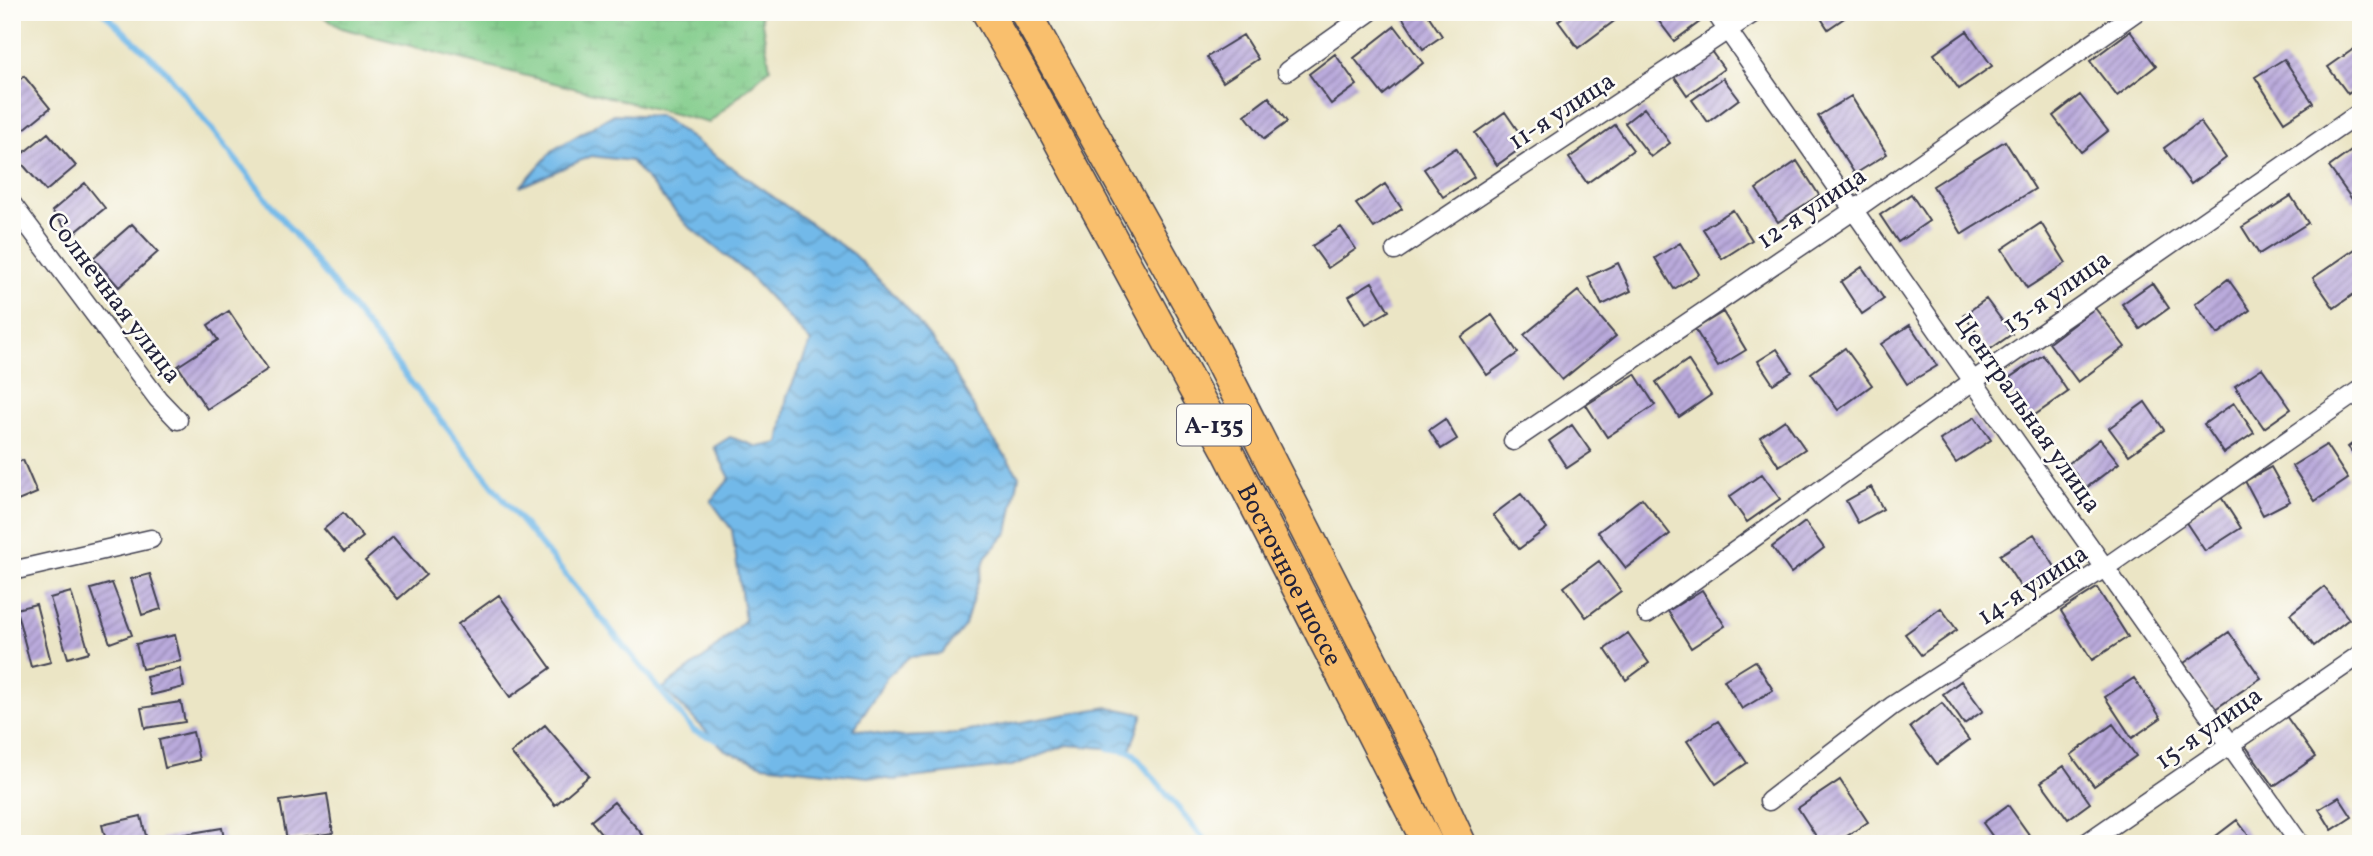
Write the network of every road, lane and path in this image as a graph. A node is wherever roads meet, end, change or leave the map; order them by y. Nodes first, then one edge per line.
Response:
1 (987, 12) edge
2 (1025, 12) edge
3 (1370, 12) edge
4 (1715, 12) edge
5 (1755, 12) edge
6 (2136, 12) edge
7 (1729, 31) junction
8 (1287, 71) dead end
9 (2361, 113) edge
10 (12, 204) edge
11 (1854, 210) junction
12 (1395, 251) dead end
13 (1973, 381) junction
14 (2361, 389) edge
15 (178, 419) dead end
16 (1513, 441) dead end
17 (151, 539) dead end
18 (2106, 567) junction
19 (12, 571) edge
20 (1647, 614) dead end
21 (2361, 654) edge
22 (2230, 743) junction
23 (1769, 801) dead end
24 (1428, 844) edge
25 (1461, 844) edge
26 (2085, 844) edge
27 (2301, 844) edge

1 - 24 highway, Восточное шоссе / А-135
2 - 25 highway, Восточное шоссе / А-135
3 - 8 street
4 - 7 street, Центральная улица
5 - 7 street, 11-я улица
6 - 11 street, 12-я улица
7 - 11 street, Центральная улица
7 - 12 street, 11-я улица
9 - 13 street, 13-я улица
10 - 15 street, Солнечная улица
11 - 13 street, Центральная улица
11 - 16 street, 12-я улица
13 - 18 street, Центральная улица
13 - 20 street, 13-я улица
14 - 18 street, 14-я улица
17 - 19 street
18 - 22 street, Центральная улица
18 - 23 street, 14-я улица
21 - 22 street, 15-я улица
22 - 26 street, 15-я улица
22 - 27 street, Центральная улица

